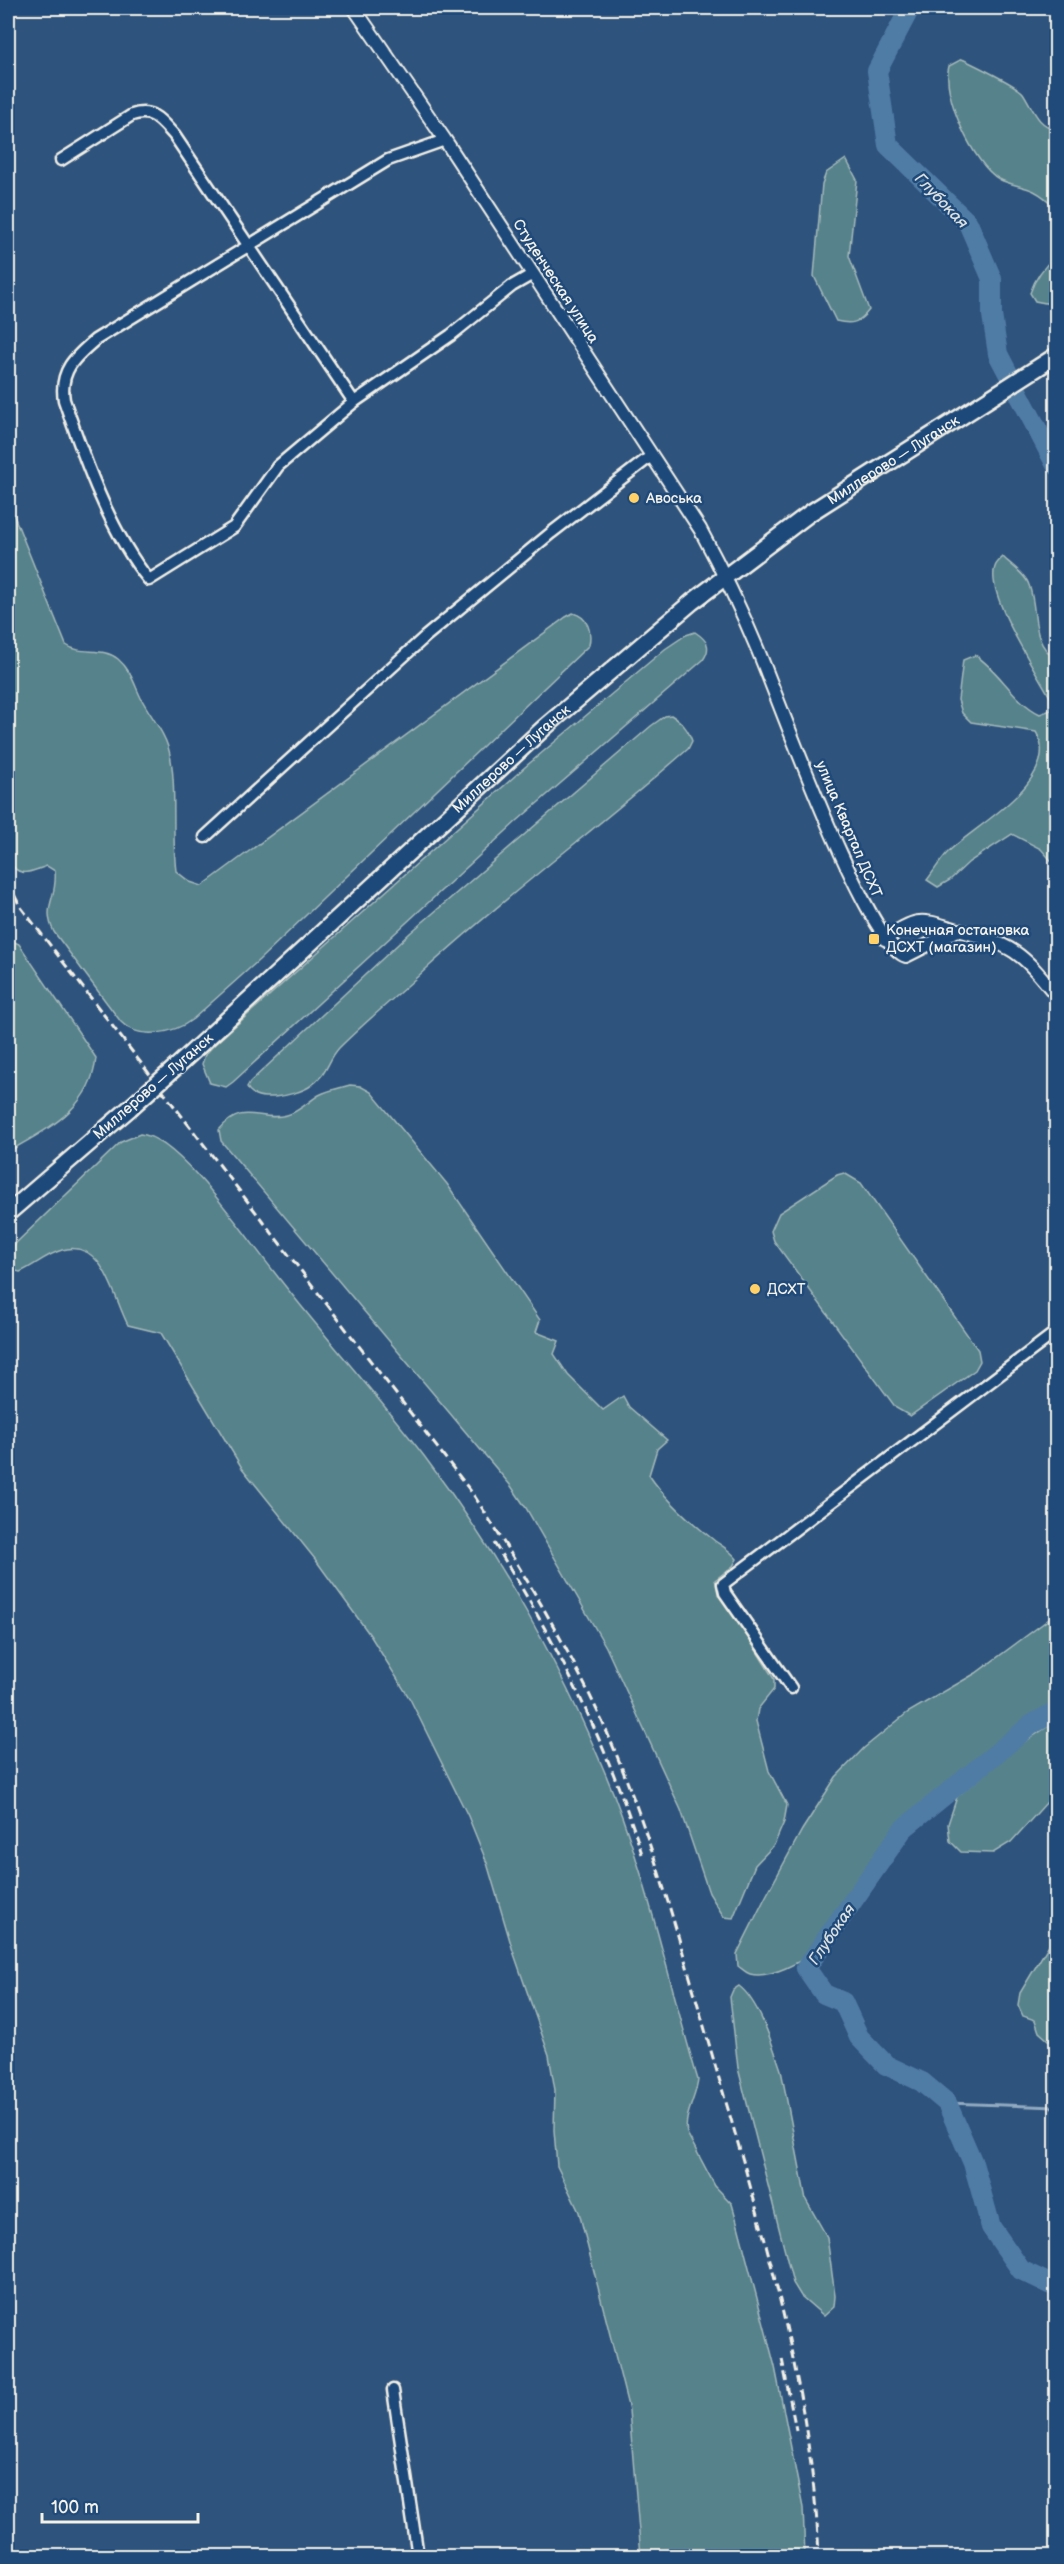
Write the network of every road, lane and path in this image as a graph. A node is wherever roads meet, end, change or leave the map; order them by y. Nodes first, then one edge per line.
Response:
1 (354, 8) edge
2 (445, 140) junction
3 (61, 160) dead end
4 (248, 244) junction
5 (533, 274) junction
6 (1056, 356) edge
7 (354, 402) junction
8 (651, 456) junction
9 (726, 575) junction
10 (205, 837) dead end
11 (958, 930) junction
12 (885, 939) junction
13 (1056, 995) edge
14 (8, 1213) edge
15 (1056, 1332) edge
16 (791, 1688) dead end
17 (393, 2390) dead end
18 (418, 2556) edge

1 - 2 street, Студенческая улица
2 - 4 street
2 - 5 street, Студенческая улица
3 - 4 street
4 - 7 street
4 - 7 street
5 - 7 street
5 - 8 street, Студенческая улица
6 - 9 main road, Миллерово — Луганск
8 - 9 street, Студенческая улица
8 - 10 street
9 - 12 street, улица Квартал ДСХТ
9 - 14 main road, Миллерово — Луганск, bridge
11 - 12 street
11 - 12 street
11 - 13 street
15 - 16 street
17 - 18 street

